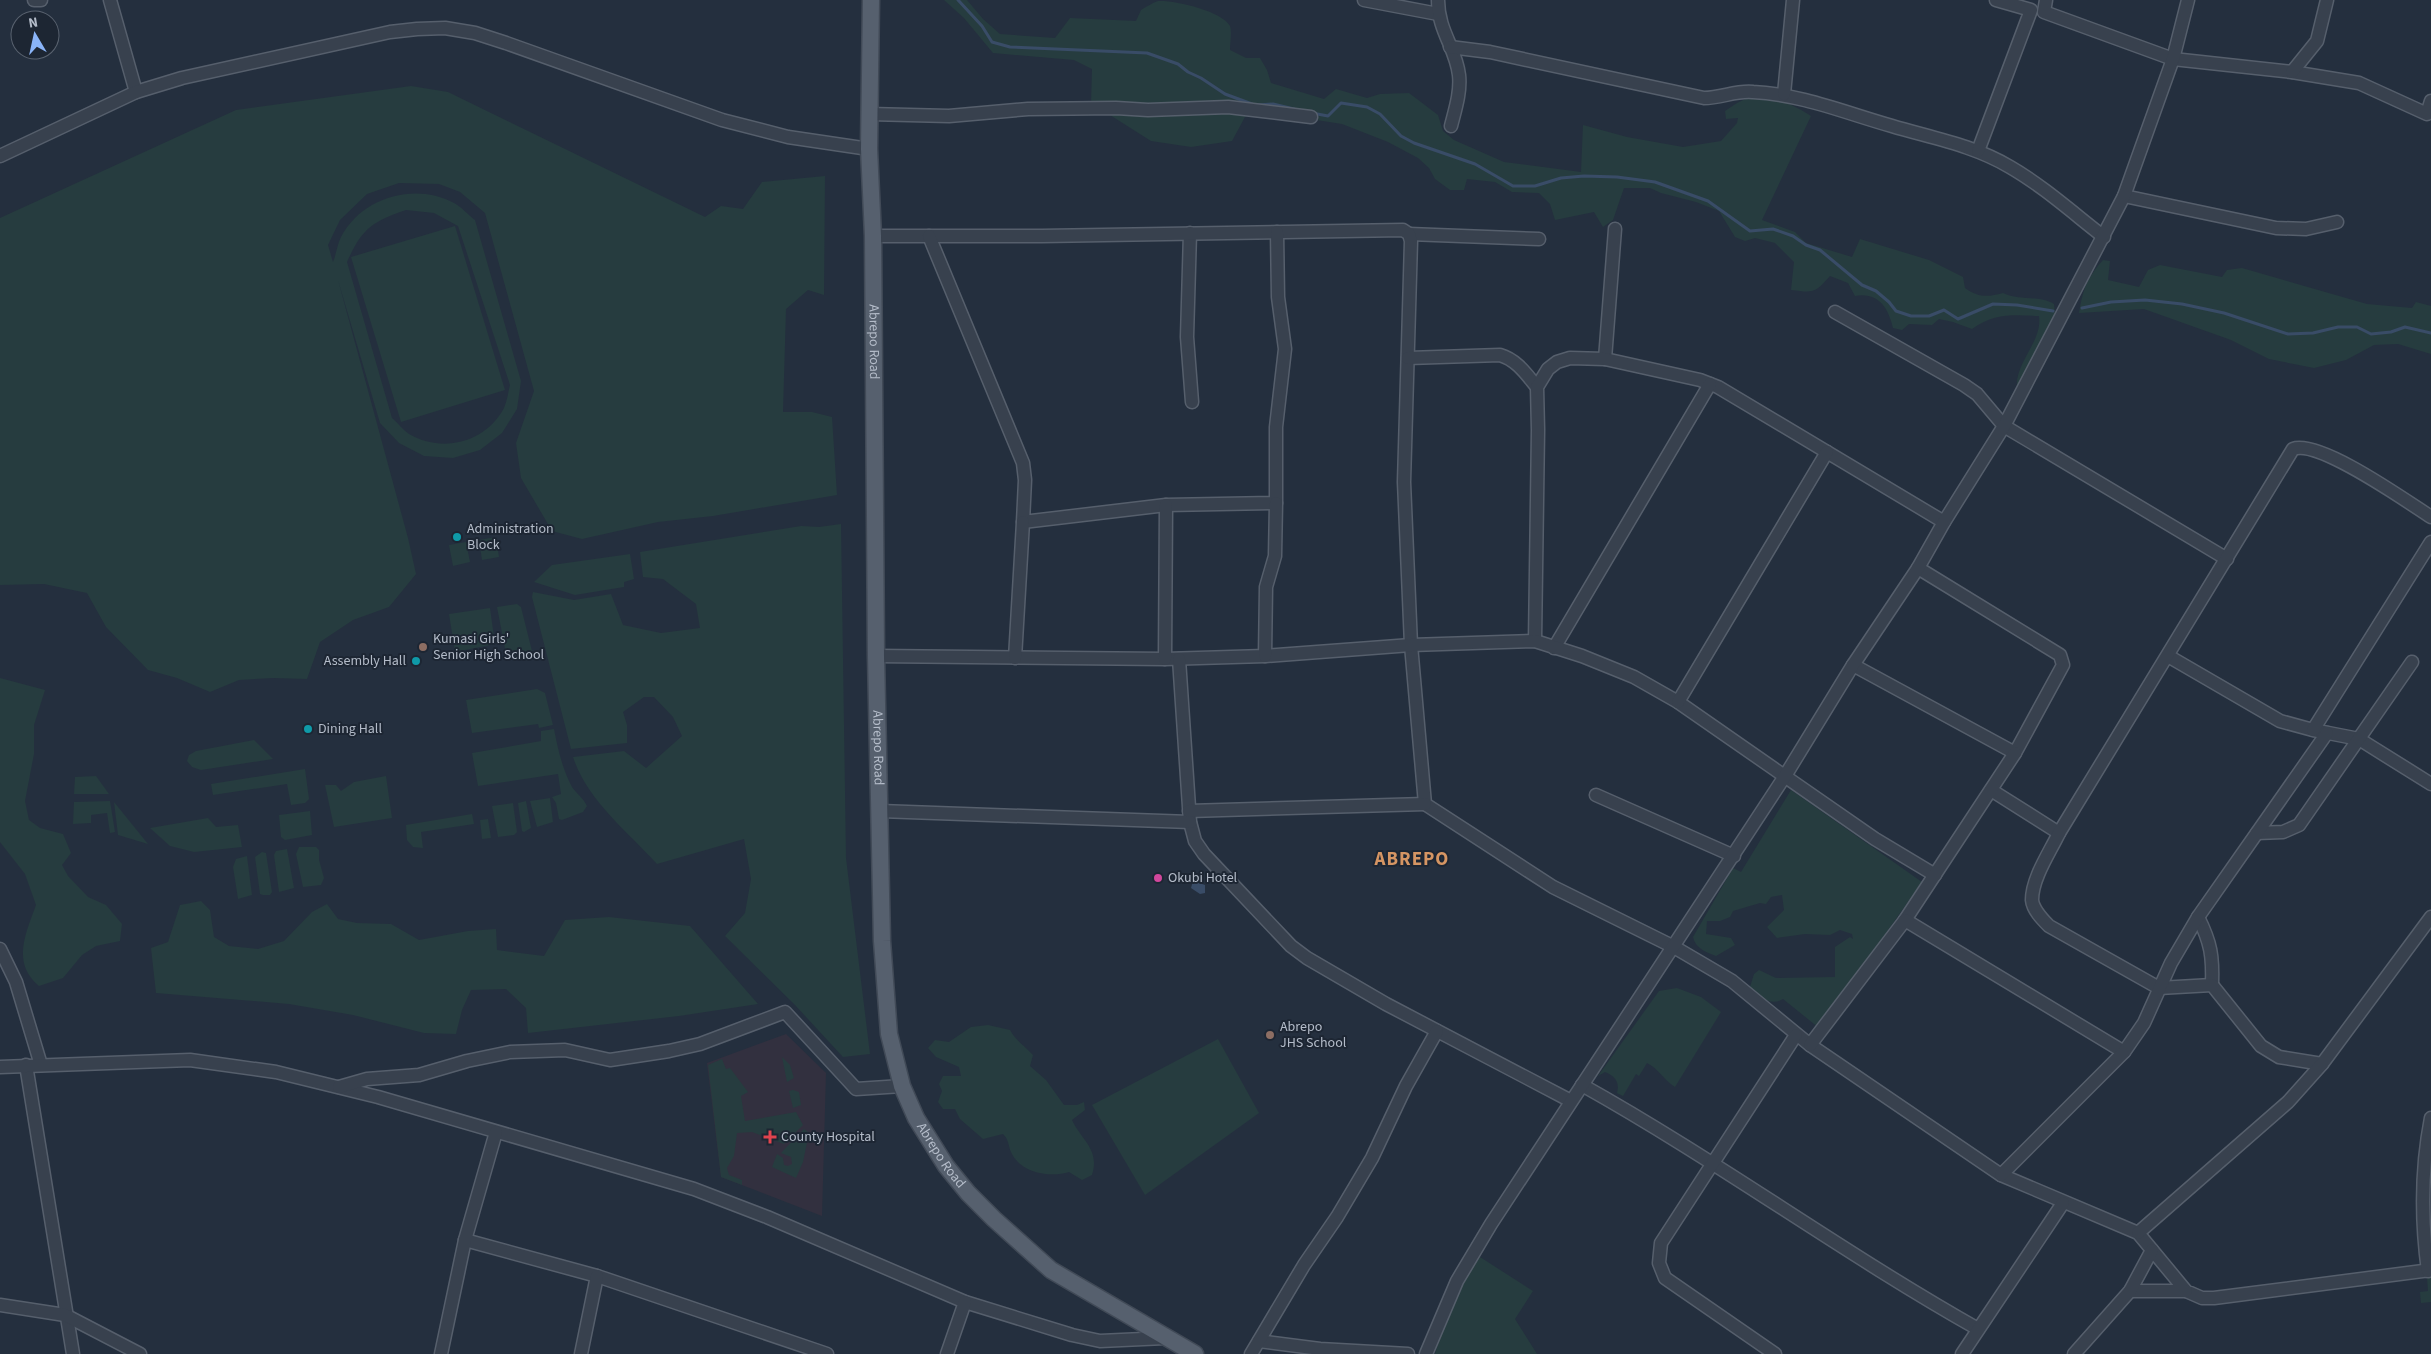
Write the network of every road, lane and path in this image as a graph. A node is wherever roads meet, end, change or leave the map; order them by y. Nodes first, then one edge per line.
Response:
1 (34, 0) edge
2 (41, 0) edge
3 (110, 0) edge
4 (871, 0) edge
5 (1364, 0) edge
6 (1438, 0) edge
7 (1793, 0) edge
8 (1996, 0) edge
9 (2188, 0) edge
10 (2327, 0) edge
11 (2045, 6) edge
12 (2031, 10) junction
13 (1438, 14) junction
14 (1450, 47) junction
15 (2172, 59) junction
16 (2292, 72) junction
17 (136, 92) junction
18 (1784, 94) junction
19 (2431, 100) edge
20 (869, 114) junction
21 (2429, 116) edge
22 (1311, 117) dead end
23 (1451, 126) dead end
24 (869, 149) junction
25 (1978, 151) junction
26 (0, 156) edge
27 (2124, 196) junction
28 (2337, 222) dead end
29 (1615, 229) dead end
30 (1277, 232) junction
31 (1190, 233) junction
32 (1409, 234) junction
33 (873, 236) junction
34 (929, 236) junction
35 (2104, 237) junction
36 (1539, 238) dead end
37 (1835, 312) dead end
38 (1408, 358) junction
39 (1605, 359) junction
40 (1710, 384) junction
41 (1537, 387) junction
42 (1192, 402) dead end
43 (2004, 426) junction
44 (1827, 452) junction
45 (1276, 503) junction
46 (1166, 505) junction
47 (2431, 517) edge
48 (1023, 522) junction
49 (1944, 522) junction
50 (2431, 542) edge
51 (2227, 559) junction
52 (1918, 568) junction
53 (1535, 641) junction
54 (1411, 644) junction
55 (1554, 648) junction
56 (876, 656) junction
57 (1264, 656) junction
58 (2168, 656) junction
59 (1015, 658) junction
60 (1165, 659) junction
61 (1179, 659) junction
62 (2412, 662) dead end
63 (1853, 665) junction
64 (1678, 702) junction
65 (2312, 730) junction
66 (2326, 733) junction
67 (2359, 739) junction
68 (2015, 752) junction
69 (1785, 776) junction
70 (2431, 784) edge
71 (1991, 790) junction
72 (1596, 796) dead end
73 (1425, 804) junction
74 (880, 811) junction
75 (1190, 817) junction
76 (2059, 833) junction
77 (2257, 833) junction
78 (1734, 856) junction
79 (1935, 875) junction
80 (2198, 917) junction
81 (2431, 917) edge
82 (1905, 920) junction
83 (1674, 947) junction
84 (0, 949) edge
85 (2212, 985) junction
86 (2159, 988) junction
87 (1437, 1031) junction
88 (1796, 1035) junction
89 (1810, 1045) junction
90 (2124, 1052) junction
91 (2322, 1064) junction
92 (26, 1065) junction
93 (41, 1065) junction
94 (0, 1067) edge
95 (1582, 1085) junction
96 (902, 1086) junction
97 (337, 1088) junction
98 (1571, 1101) junction
99 (2431, 1118) edge
100 (496, 1132) junction
101 (1712, 1162) junction
102 (2001, 1175) junction
103 (2063, 1203) junction
104 (2138, 1233) junction
105 (466, 1240) junction
106 (2152, 1250) junction
107 (2430, 1270) edge
108 (597, 1276) junction
109 (2130, 1291) junction
110 (2186, 1291) junction
111 (965, 1302) junction
112 (0, 1305) edge
113 (65, 1315) junction
114 (1978, 1329) junction
115 (1165, 1338) junction
116 (1100, 1341) junction
117 (1258, 1341) junction
118 (73, 1354) edge
119 (140, 1354) edge
120 (441, 1354) edge
121 (581, 1354) edge
122 (827, 1354) edge
123 (947, 1354) edge
124 (1094, 1354) edge
125 (1195, 1354) edge
126 (1251, 1354) edge
127 (1408, 1354) edge
128 (1426, 1354) edge
129 (1775, 1354) edge
130 (1962, 1354) edge
131 (2074, 1354) edge

1 - 2 street
3 - 17 street
4 - 20 main road, Abrepo Road
5 - 13 street
6 - 13 street
7 - 18 street
8 - 12 street
9 - 15 street
10 - 16 street
11 - 12 street
11 - 15 street
12 - 25 street
13 - 14 street
14 - 18 street
14 - 23 street
15 - 16 street
15 - 27 street
16 - 21 street
17 - 24 street
17 - 26 street
18 - 25 street
19 - 21 street
20 - 22 street
20 - 24 main road, Abrepo Road
24 - 33 main road, Abrepo Road
25 - 35 street
27 - 28 street
27 - 35 street
29 - 39 street
30 - 31 street
30 - 32 street
30 - 45 street
31 - 34 street
31 - 42 street
32 - 36 street
32 - 38 street
33 - 34 street
33 - 56 main road, Abrepo Road
34 - 48 street
35 - 43 street
37 - 43 street
38 - 41 street
38 - 54 street
39 - 40 street
39 - 41 street
40 - 44 street
40 - 55 street
41 - 53 street
43 - 49 street
43 - 51 street
44 - 49 street
44 - 64 street
45 - 46 street
45 - 57 street
46 - 48 street
46 - 60 street
47 - 51 street
48 - 59 street
49 - 52 street
50 - 65 street
51 - 58 street
52 - 63 street
52 - 68 street
53 - 54 street
53 - 55 street
54 - 57 street
54 - 73 street
55 - 64 street
56 - 59 street
56 - 74 main road, Abrepo Road
57 - 61 street
58 - 65 street
58 - 76 street
59 - 60 street
60 - 61 street
61 - 75 street
62 - 67 street
63 - 68 street
63 - 69 street
64 - 69 street
65 - 66 street
66 - 67 street
66 - 77 street
67 - 70 street
67 - 77 street
68 - 71 street
69 - 78 street
69 - 79 street
71 - 76 street
71 - 79 street
72 - 78 street
73 - 75 street
73 - 83 street
74 - 75 street
74 - 96 main road, Abrepo Road
75 - 87 street
76 - 86 street
77 - 80 street
78 - 83 street
79 - 82 street
80 - 85 street
80 - 86 street
81 - 91 street
82 - 89 street
82 - 90 street
83 - 88 street
83 - 95 street
84 - 93 street
85 - 86 street
85 - 91 street
86 - 90 street
87 - 98 street
87 - 117 street
88 - 89 street
88 - 101 street
89 - 102 street
90 - 102 street
91 - 104 street
92 - 93 street
92 - 94 street
92 - 113 street
93 - 97 street
95 - 98 street
95 - 101 street
96 - 97 street
96 - 115 main road, Abrepo Road
97 - 100 street
98 - 128 street
99 - 107 street
100 - 105 street
100 - 111 street
101 - 114 street
101 - 129 street
102 - 103 street
103 - 104 street
103 - 114 street
104 - 106 street
105 - 108 street
105 - 120 street
106 - 109 street
106 - 110 street
107 - 110 street
108 - 121 street
108 - 122 street
109 - 110 street
109 - 131 street
111 - 116 street
111 - 123 street
112 - 113 street
113 - 118 street
113 - 119 street
114 - 130 street
115 - 116 street
115 - 125 main road, Abrepo Road
116 - 124 street
117 - 126 street
117 - 127 street

